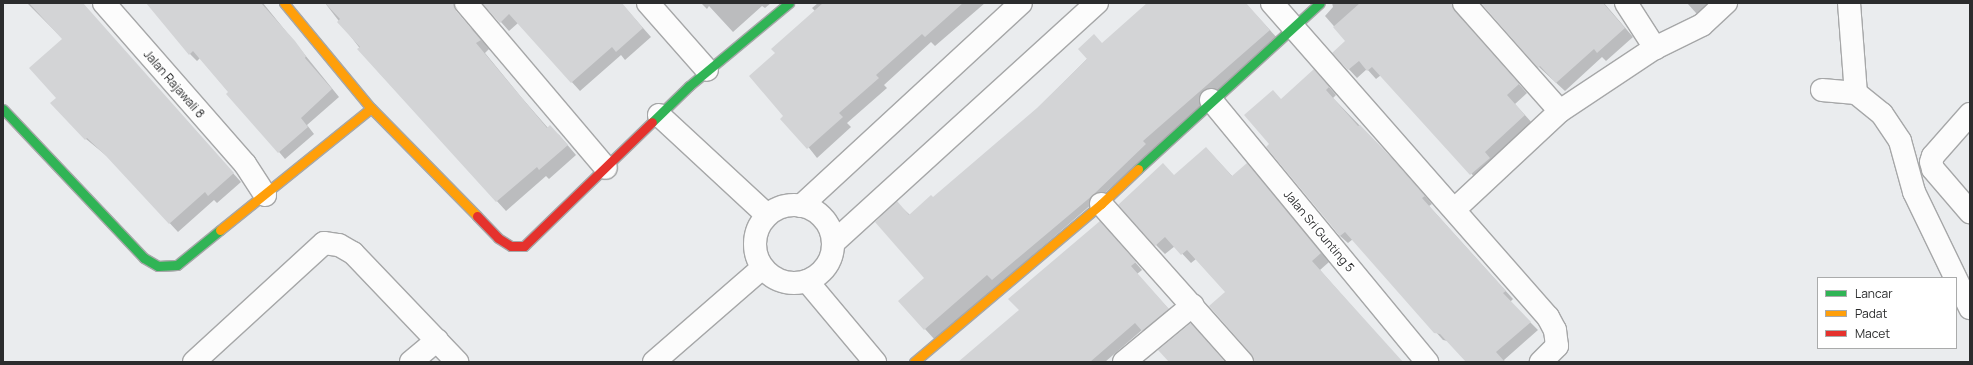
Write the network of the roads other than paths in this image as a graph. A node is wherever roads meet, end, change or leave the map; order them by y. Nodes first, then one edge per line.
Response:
1 (104, 3) edge
2 (284, 3) edge
3 (466, 3) edge
4 (648, 3) edge
5 (788, 3) edge
6 (1021, 3) edge
7 (1097, 3) edge
8 (1272, 3) edge
9 (1320, 3) edge
10 (1464, 3) edge
11 (1626, 3) edge
12 (1726, 3) edge
13 (1849, 3) edge
14 (1294, 26) junction
15 (1655, 48) junction
16 (707, 70) junction
17 (1822, 90) dead end
18 (1856, 93) junction
19 (1211, 100) junction
20 (371, 108) junction
21 (3, 109) edge
22 (1560, 112) junction
23 (1970, 114) edge
24 (659, 115) junction
25 (606, 168) junction
26 (264, 195) junction
27 (1101, 204) junction
28 (801, 206) junction
29 (1454, 210) junction
30 (1970, 212) edge
31 (767, 215) junction
32 (833, 243) junction
33 (762, 268) junction
34 (1955, 277) edge
35 (807, 281) junction
36 (1957, 281) edge
37 (1193, 305) junction
38 (1970, 308) edge
39 (437, 340) junction
40 (866, 359) edge
41 (194, 362) edge
42 (411, 362) edge
43 (457, 362) edge
44 (654, 362) edge
45 (914, 362) edge
46 (1124, 362) edge
47 (1242, 362) edge
48 (1427, 362) edge
49 (1541, 362) edge

1 - 26 street, Jalan Rajawali 8
2 - 20 street
3 - 25 street
4 - 16 street
5 - 16 street
6 - 28 street
7 - 32 street
8 - 14 street
9 - 14 street
10 - 22 street
11 - 15 street
12 - 15 street
13 - 18 street
14 - 19 street
14 - 29 street
15 - 22 street
16 - 24 street
17 - 18 street
18 - 34 street
19 - 27 street
19 - 48 street, Jalan Sri Gunting 5
20 - 25 street
20 - 26 street
21 - 26 street
22 - 29 street
23 - 30 street
24 - 25 street
24 - 31 street
27 - 37 street
27 - 45 street
28 - 31 street
28 - 32 street
29 - 49 street
31 - 33 street
32 - 35 street
33 - 35 street
33 - 44 street
35 - 40 street
36 - 38 street
37 - 46 street
37 - 47 street
39 - 41 street
39 - 42 street
39 - 43 street

